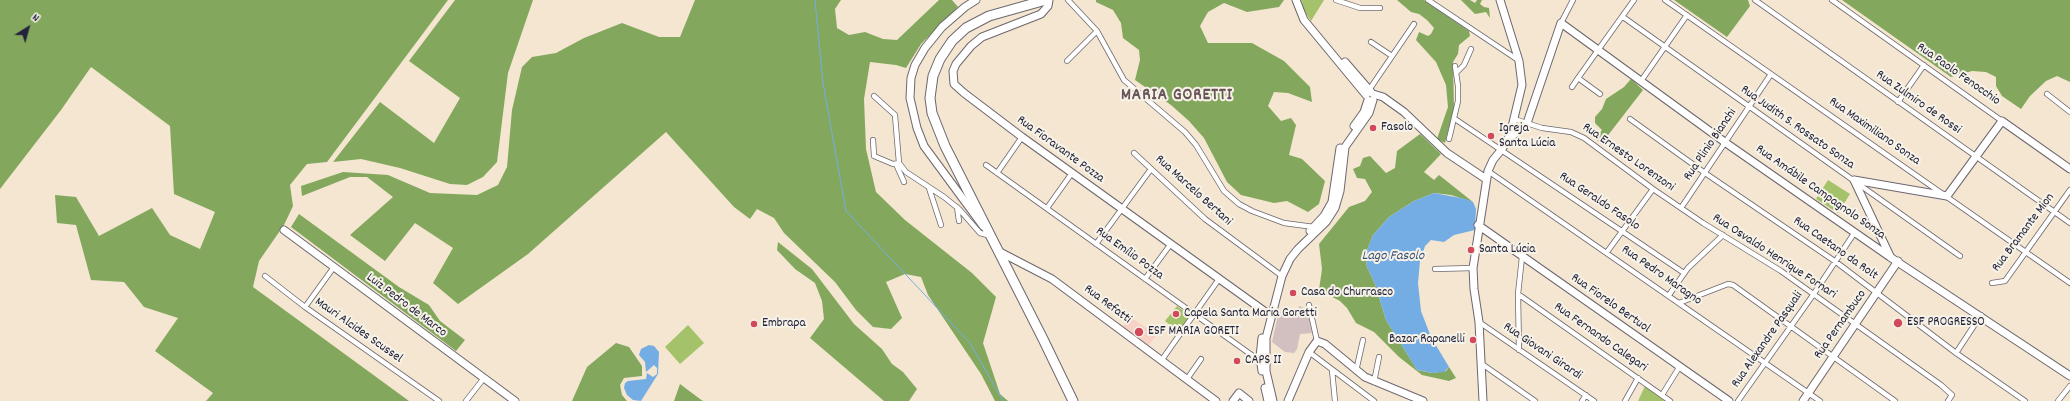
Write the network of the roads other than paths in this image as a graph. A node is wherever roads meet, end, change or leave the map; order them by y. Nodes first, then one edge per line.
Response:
1 (976, 0) edge
2 (1046, 0) edge
3 (1049, 0) edge
4 (1068, 0) edge
5 (1296, 0) edge
6 (1299, 0) edge
7 (1337, 0) edge
8 (1428, 0) edge
9 (1500, 0) edge
10 (1573, 0) edge
11 (1634, 0) edge
12 (1665, 0) edge
13 (1755, 0) edge
14 (1832, 0) edge
15 (1380, 8) dead end
16 (1687, 15) junction
17 (1623, 17) junction
18 (1561, 23) junction
19 (1414, 24) dead end
20 (1097, 31) junction
21 (1371, 42) dead end
22 (1328, 47) junction
23 (1665, 48) junction
24 (1471, 49) dead end
25 (1599, 50) junction
26 (1392, 56) junction
27 (1519, 60) junction
28 (1067, 61) dead end
29 (1924, 65) junction
30 (1455, 66) dead end
31 (1456, 73) junction
32 (1771, 74) junction
33 (1578, 78) junction
34 (1641, 81) junction
35 (1572, 87) dead end
36 (1600, 94) dead end
37 (2047, 94) dead end
38 (874, 96) dead end
39 (1371, 96) junction
40 (1898, 102) junction
41 (1749, 108) junction
42 (2070, 112) edge
43 (1455, 119) junction
44 (1514, 119) junction
45 (1630, 119) dead end
46 (2002, 121) junction
47 (1527, 124) junction
48 (1022, 137) junction
49 (1449, 139) dead end
50 (873, 140) dead end
51 (1507, 141) junction
52 (1726, 143) junction
53 (1502, 149) junction
54 (1134, 153) dead end
55 (1976, 158) junction
56 (898, 164) junction
57 (986, 165) dead end
58 (1151, 168) junction
59 (2070, 169) edge
60 (1488, 171) junction
61 (996, 173) junction
62 (1072, 173) junction
63 (1705, 173) junction
64 (1486, 179) junction
65 (1854, 180) junction
66 (904, 182) dead end
67 (930, 188) junction
68 (1653, 189) junction
69 (2070, 190) edge
70 (1947, 196) junction
71 (957, 207) junction
72 (1047, 208) junction
73 (1681, 208) junction
74 (1121, 209) junction
75 (2054, 212) junction
76 (959, 221) dead end
77 (2070, 223) edge
78 (941, 225) dead end
79 (1478, 225) junction
80 (1316, 228) junction
81 (284, 230) dead end
82 (1622, 231) junction
83 (1855, 232) junction
84 (1723, 235) junction
85 (990, 236) junction
86 (1096, 244) junction
87 (1170, 245) junction
88 (998, 251) junction
89 (1607, 252) junction
90 (2026, 252) junction
91 (1960, 256) dead end
92 (1522, 257) junction
93 (1890, 257) junction
94 (1836, 262) junction
95 (1898, 262) junction
96 (334, 267) junction
97 (1473, 268) junction
98 (1435, 269) dead end
99 (1684, 273) junction
100 (1280, 274) junction
101 (265, 276) dead end
102 (1145, 279) junction
103 (1219, 279) junction
104 (1992, 283) dead end
105 (2070, 283) edge
106 (1878, 293) junction
107 (1518, 294) junction
108 (1669, 295) junction
109 (1813, 295) junction
110 (1679, 302) junction
111 (1309, 305) dead end
112 (305, 306) junction
113 (1194, 315) junction
114 (1269, 315) junction
115 (1981, 315) junction
116 (1479, 322) junction
117 (1856, 325) junction
118 (1790, 326) junction
119 (1363, 340) dead end
120 (1317, 341) junction
121 (1520, 350) junction
122 (1309, 352) junction
123 (1956, 352) junction
124 (1379, 357) dead end
125 (1834, 357) junction
126 (1201, 359) dead end
127 (1260, 360) junction
128 (1161, 361) junction
129 (1765, 362) junction
130 (1482, 364) junction
131 (1680, 366) junction
132 (1332, 370) junction
133 (1356, 371) junction
134 (2070, 376) edge
135 (484, 378) junction
136 (1638, 378) junction
137 (1187, 379) junction
138 (1374, 382) junction
139 (2070, 386) edge
140 (1808, 393) junction
141 (1586, 395) junction
142 (1662, 395) junction
143 (439, 401) edge
144 (466, 401) edge
145 (515, 401) edge
146 (1073, 401) edge
147 (1216, 401) edge
148 (1233, 401) edge
149 (1249, 401) edge
150 (1268, 401) edge
151 (1273, 401) edge
152 (1288, 401) edge
153 (1336, 401) edge
154 (1374, 401) edge
155 (1423, 401) edge
156 (1483, 401) edge
157 (1535, 401) edge
158 (1582, 401) edge
159 (1594, 401) edge
160 (1626, 401) edge
161 (1670, 401) edge
162 (1729, 401) edge
163 (1738, 401) edge
164 (1803, 401) edge
165 (1820, 401) edge
166 (1895, 401) edge
167 (1948, 401) edge
168 (2025, 401) edge
169 (2058, 401) edge

1 - 85 street
2 - 85 highway
3 - 48 street, Rua Fioravante Pozza
4 - 20 street
5 - 22 street
6 - 22 street
7 - 15 street
8 - 27 street
9 - 27 street
10 - 18 street
11 - 17 street
12 - 16 street, Rua Maximiliano Sonza
13 - 40 street, Rua Zulmiro de Rossi
14 - 29 street, Rua Paolo Fenocchio
16 - 23 street
16 - 32 street, Rua Maximiliano Sonza
17 - 23 street, Rua Judith S. Rossato Sonza
17 - 25 street
18 - 25 street, Rua Amábile Campagnolo Sonza
18 - 47 street
19 - 26 street
20 - 28 street
20 - 80 street
21 - 26 street
22 - 39 street
23 - 34 street
23 - 41 street, Rua Judith S. Rossato Sonza
24 - 31 street
25 - 33 street
25 - 34 street, Rua Amábile Campagnolo Sonza
26 - 39 street
27 - 44 street
29 - 40 street
29 - 46 street, Rua Paolo Fenocchio
30 - 31 street
31 - 43 street
32 - 41 street, Rua Plinio Bianchi
32 - 70 street, Rua Maximiliano Sonza
33 - 35 street
33 - 36 street
34 - 52 street, Rua Amábile Campagnolo Sonza
37 - 42 street
38 - 56 street
39 - 64 street
39 - 80 street
40 - 55 street, Rua Zulmiro de Rossi
41 - 52 street, Rua Plinio Bianchi
41 - 65 street, Rua Judith S. Rossato Sonza
43 - 49 street
43 - 53 street, Rua Geraldo Fasolo
44 - 47 street, Rua Ernesto Lorenzoni
44 - 51 street
45 - 63 street, Rua Caetano da Rolt
46 - 55 street
46 - 59 street, Rua Paolo Fenocchio
47 - 51 street
47 - 68 street, Rua Ernesto Lorenzoni
48 - 61 street
48 - 62 street, Rua Fioravante Pozza
50 - 56 street
51 - 53 street
52 - 63 street, Rua Plinio Bianchi
52 - 83 street, Rua Amábile Campagnolo Sonza
53 - 60 street
53 - 82 street, Rua Geraldo Fasolo
54 - 58 street, Rua Marcelo Bertani
55 - 70 street
55 - 75 street, Rua Zulmiro de Rossi
56 - 66 street
56 - 67 street
57 - 61 street, Rua Emílio Pozza
58 - 74 street
58 - 100 street, Rua Marcelo Bertani
60 - 64 street
60 - 89 street, Rua Pedro Maragno
61 - 72 street, Rua Emílio Pozza
62 - 72 street
62 - 74 street, Rua Fioravante Pozza
63 - 73 street, Rua Plinio Bianchi
63 - 94 street, Rua Caetano da Rolt
64 - 79 street
65 - 70 street
65 - 91 street, Rua Judith S. Rossato Sonza
65 - 93 street
67 - 71 street
67 - 78 street
68 - 73 street, Rua Ernesto Lorenzoni
68 - 82 street
69 - 75 street, Rua Bramante Mion
70 - 90 street, Rua Maximiliano Sonza
71 - 76 street
71 - 85 street
72 - 86 street, Rua Emílio Pozza
73 - 84 street, Rua Osvaldo Henrique Fornari
74 - 86 street
74 - 87 street, Rua Fioravante Pozza
75 - 77 street, Rua Zulmiro de Rossi
75 - 90 street, Rua Bramante Mion
79 - 92 street, Rua Fiorelo Bertuol
79 - 97 street
80 - 100 street
81 - 96 street, Luiz Pedro de Marco
82 - 89 street
82 - 99 street, Rua Geraldo Fasolo
83 - 93 street, Rua Amábile Campagnolo Sonza
83 - 94 street, Rua Alexandre Pasquali
84 - 99 street
84 - 109 street, Rua Osvaldo Henrique Fornari
85 - 88 highway
86 - 102 street, Rua Emílio Pozza
87 - 102 street
87 - 103 street, Rua Fioravante Pozza
88 - 128 street, Rua Refatti
88 - 146 highway
89 - 108 street, Rua Pedro Maragno
90 - 104 street, Rua Bramante Mion
90 - 105 street, Rua Maximiliano Sonza
92 - 107 street
92 - 131 street, Rua Fiorelo Bertuol
93 - 95 street, Rua Amábile Campagnolo Sonza
94 - 106 street, Rua Caetano da Rolt
94 - 109 street, Rua Alexandre Pasquali
95 - 106 street, Rua Pernambuco
95 - 115 street, Rua Amábile Campagnolo Sonza
96 - 112 street
96 - 135 street, Luiz Pedro de Marco
97 - 98 street
97 - 116 street
99 - 108 street
100 - 114 street
101 - 112 street, Mauri Alcides Scussel
102 - 113 street, Rua Emílio Pozza
103 - 113 street
103 - 114 street, Rua Fioravante Pozza
106 - 117 street, Rua Pernambuco
106 - 123 street, Rua Caetano da Rolt
107 - 121 street
107 - 136 street, Rua Fernando Calegari
108 - 110 street, Rua Pedro Maragno
109 - 117 street, Rua Osvaldo Henrique Fornari
109 - 118 street, Rua Alexandre Pasquali
110 - 118 street
110 - 129 street, Rua Pedro Maragno
111 - 120 street
112 - 143 street, Mauri Alcides Scussel
113 - 127 street, Rua Emílio Pozza
113 - 128 street
114 - 127 street
114 - 151 street
115 - 123 street
115 - 134 street, Rua Amábile Campagnolo Sonza
116 - 121 street, Rua Giovani Girardi
116 - 130 street
117 - 125 street, Rua Pernambuco
117 - 167 street, Rua Osvaldo Henrique Fornari
118 - 125 street
118 - 129 street, Rua Alexandre Pasquali
119 - 133 street
120 - 122 street
120 - 133 street
121 - 141 street, Rua Giovani Girardi
122 - 132 street
122 - 152 street
123 - 168 street, Rua Caetano da Rolt
124 - 138 street
125 - 140 street, Rua Pernambuco
125 - 166 street
126 - 137 street
127 - 150 street
128 - 137 street, Rua Refatti
129 - 140 street, Rua Pedro Maragno
129 - 163 street, Rua Alexandre Pasquali
130 - 156 street
130 - 157 street
131 - 142 street
131 - 162 street, Rua Fiorelo Bertuol
132 - 153 street
132 - 154 street
133 - 138 street
135 - 144 street
135 - 145 street, Luiz Pedro de Marco
136 - 142 street, Rua Fernando Calegari
136 - 160 street
137 - 147 street, Rua Refatti
138 - 155 street
139 - 169 street
140 - 164 street, Rua Pernambuco
140 - 165 street, Rua Pedro Maragno
141 - 158 street
141 - 159 street, Rua Giovani Girardi
142 - 161 street, Rua Fernando Calegari
148 - 149 street

